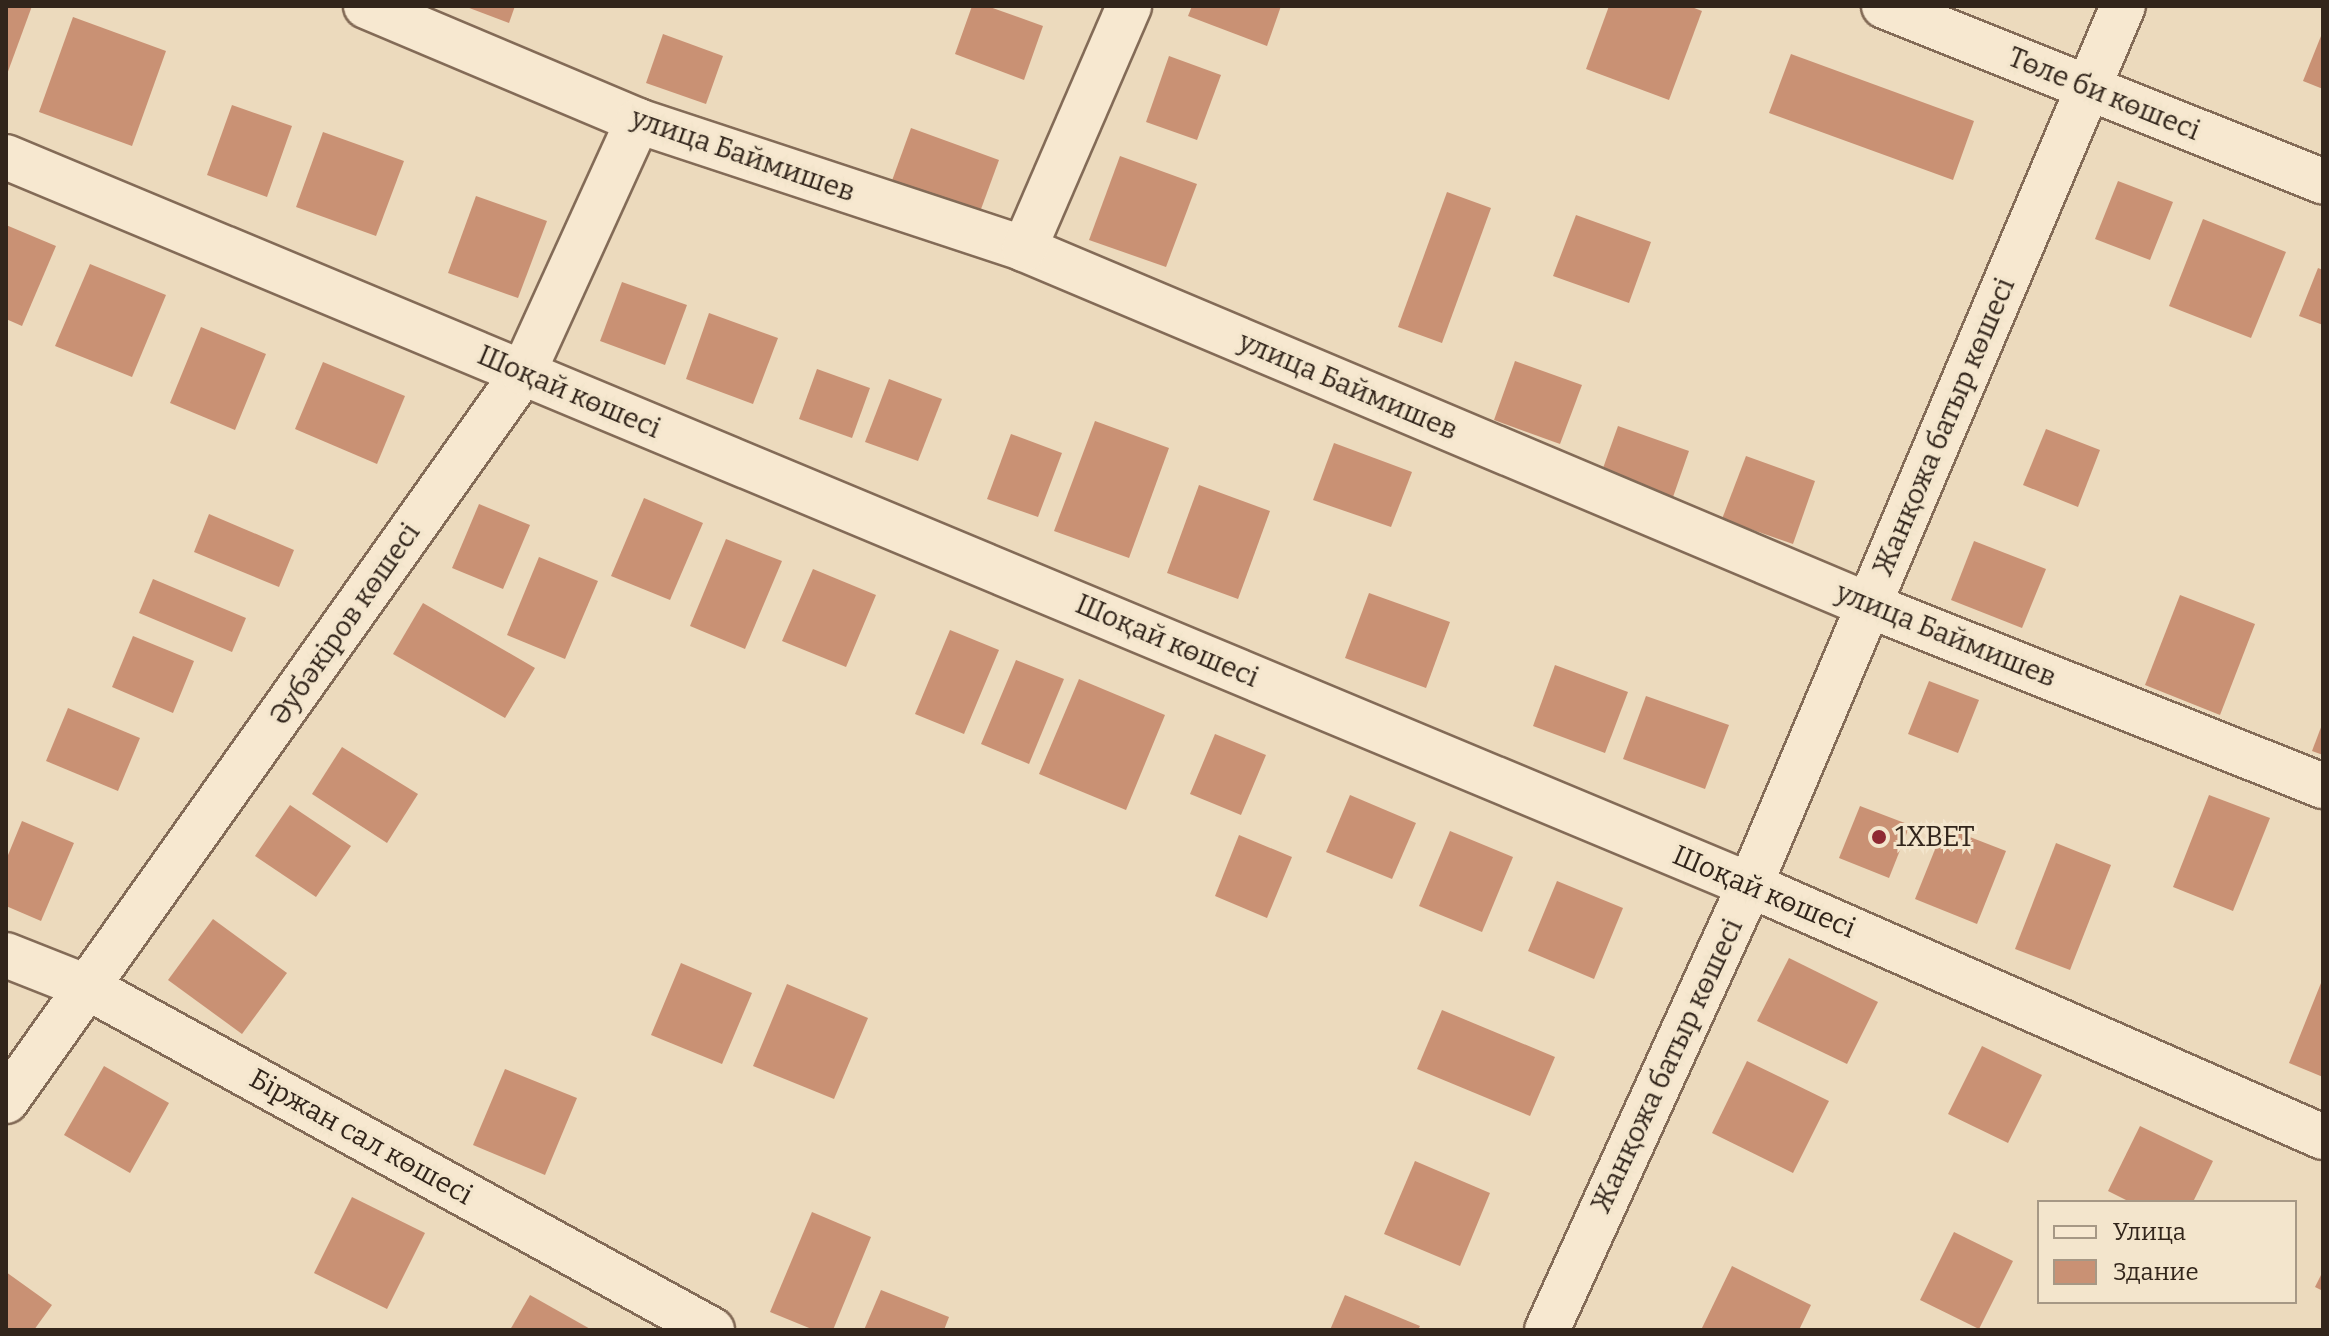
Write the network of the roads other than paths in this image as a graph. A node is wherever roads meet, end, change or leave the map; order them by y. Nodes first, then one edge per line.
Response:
1 (366, 6) edge
2 (1129, 6) edge
3 (1884, 6) edge
4 (2123, 6) edge
5 (2088, 88) junction
6 (638, 121) junction
7 (6, 157) edge
8 (2323, 182) edge
9 (1024, 249) junction
10 (523, 373) junction
11 (1868, 605) junction
12 (2323, 786) edge
13 (1750, 885) junction
14 (6, 955) edge
15 (87, 987) junction
16 (6, 1101) edge
17 (2323, 1137) edge
18 (697, 1327) edge
19 (1547, 1330) edge

1 - 6 street, улица Баймишев
2 - 9 street
3 - 5 street, Төле би көшесі
4 - 5 street, Жанқожа батыр көшесі
5 - 8 street, Төле би көшесі
5 - 11 street, Жанқожа батыр көшесі
6 - 9 street, улица Баймишев
6 - 10 street, Әубәкіров көшесі
7 - 10 street, Шоқай көшесі
9 - 11 street, улица Баймишев
10 - 13 street, Шоқай көшесі
10 - 15 street, Әубәкіров көшесі
11 - 12 street, улица Баймишев
11 - 13 street, Жанқожа батыр көшесі
13 - 17 street, Шоқай көшесі
13 - 19 street, Жанқожа батыр көшесі
14 - 15 street, Біржан сал көшесі
15 - 16 street, Әубәкіров көшесі
15 - 18 street, Біржан сал көшесі

